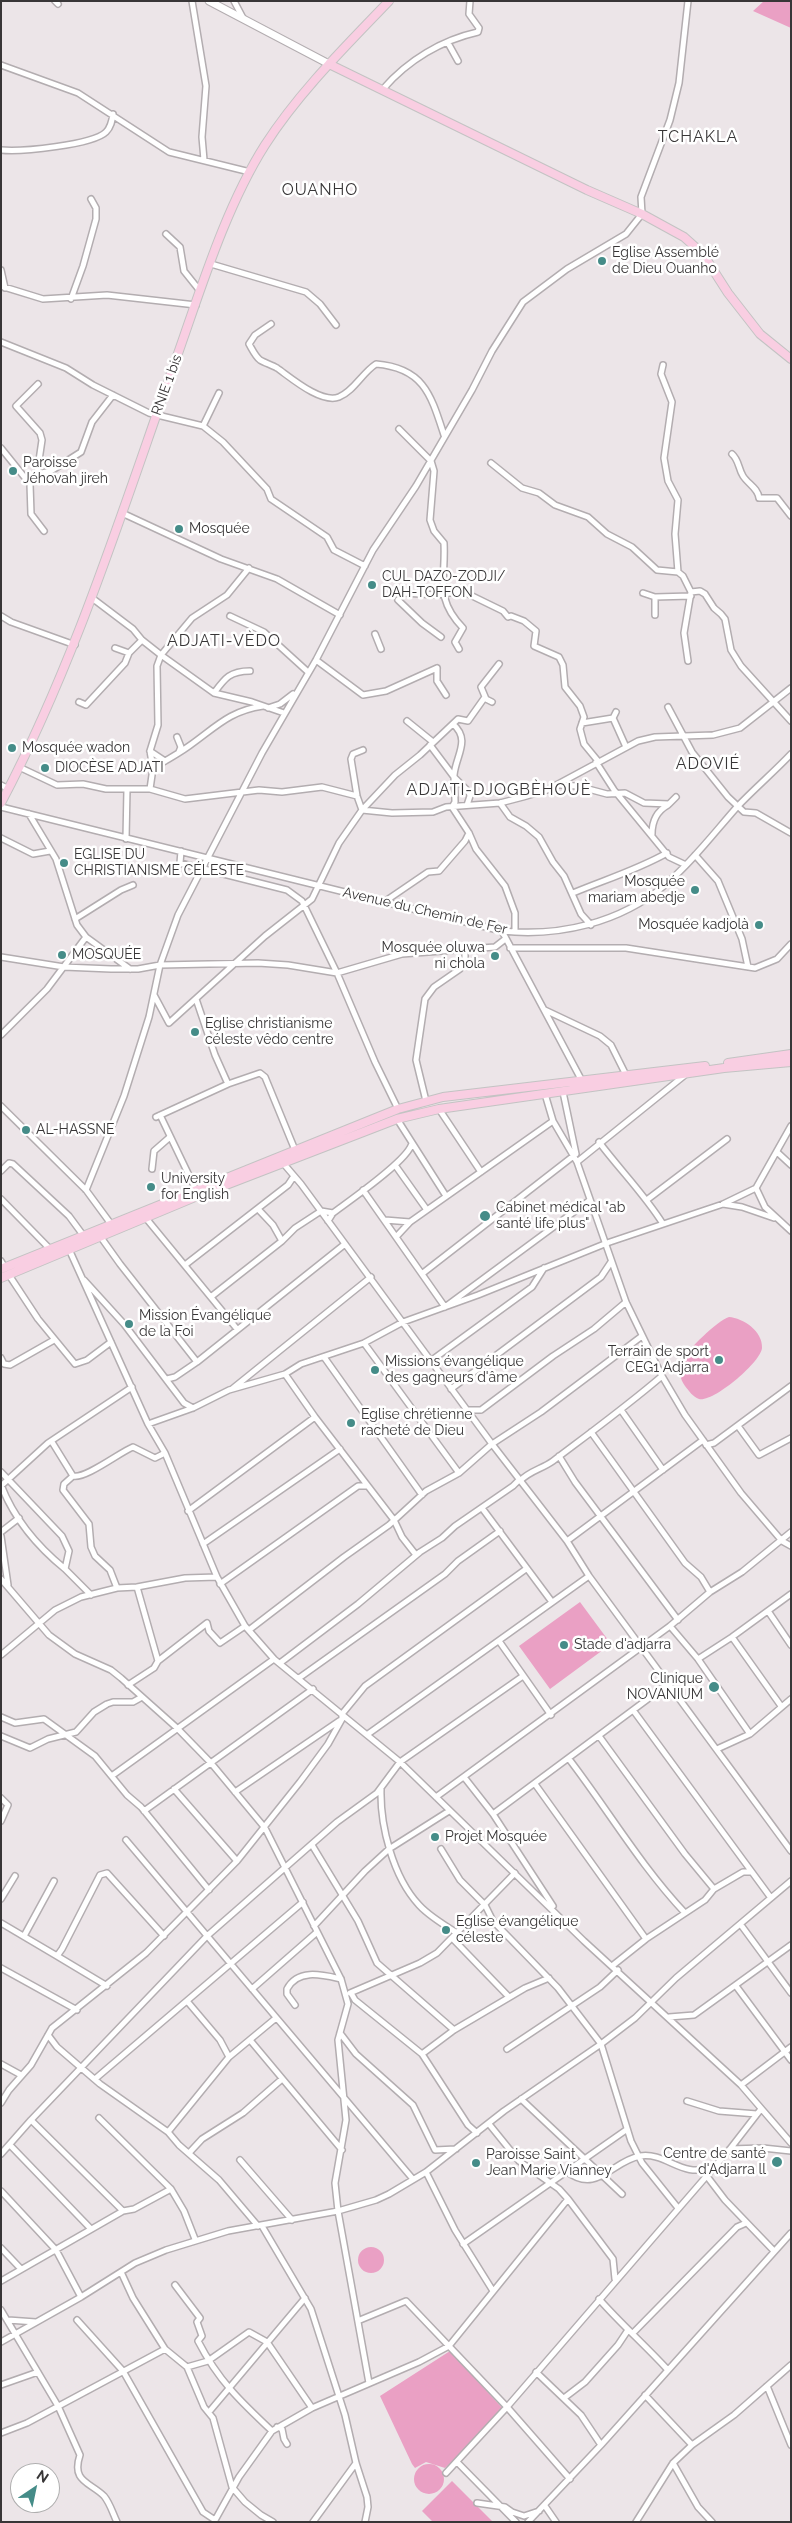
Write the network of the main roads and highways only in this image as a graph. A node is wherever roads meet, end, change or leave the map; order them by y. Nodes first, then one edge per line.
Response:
1 (209, 1) edge
2 (219, 1) edge
3 (389, 1) edge
4 (245, 22) junction
5 (329, 64) junction
6 (791, 359) edge
7 (5, 787) edge
8 (1, 805) edge
9 (791, 1054) edge
10 (791, 1062) edge
11 (2, 1266) edge
12 (5, 1277) edge

1 - 4 main road
2 - 4 main road
3 - 5 main road, RNIE 1 bis
4 - 5 main road
5 - 6 main road
5 - 7 main road, RNIE 1 bis
7 - 8 main road, RNIE 1 bis
9 - 11 main road
10 - 12 main road

